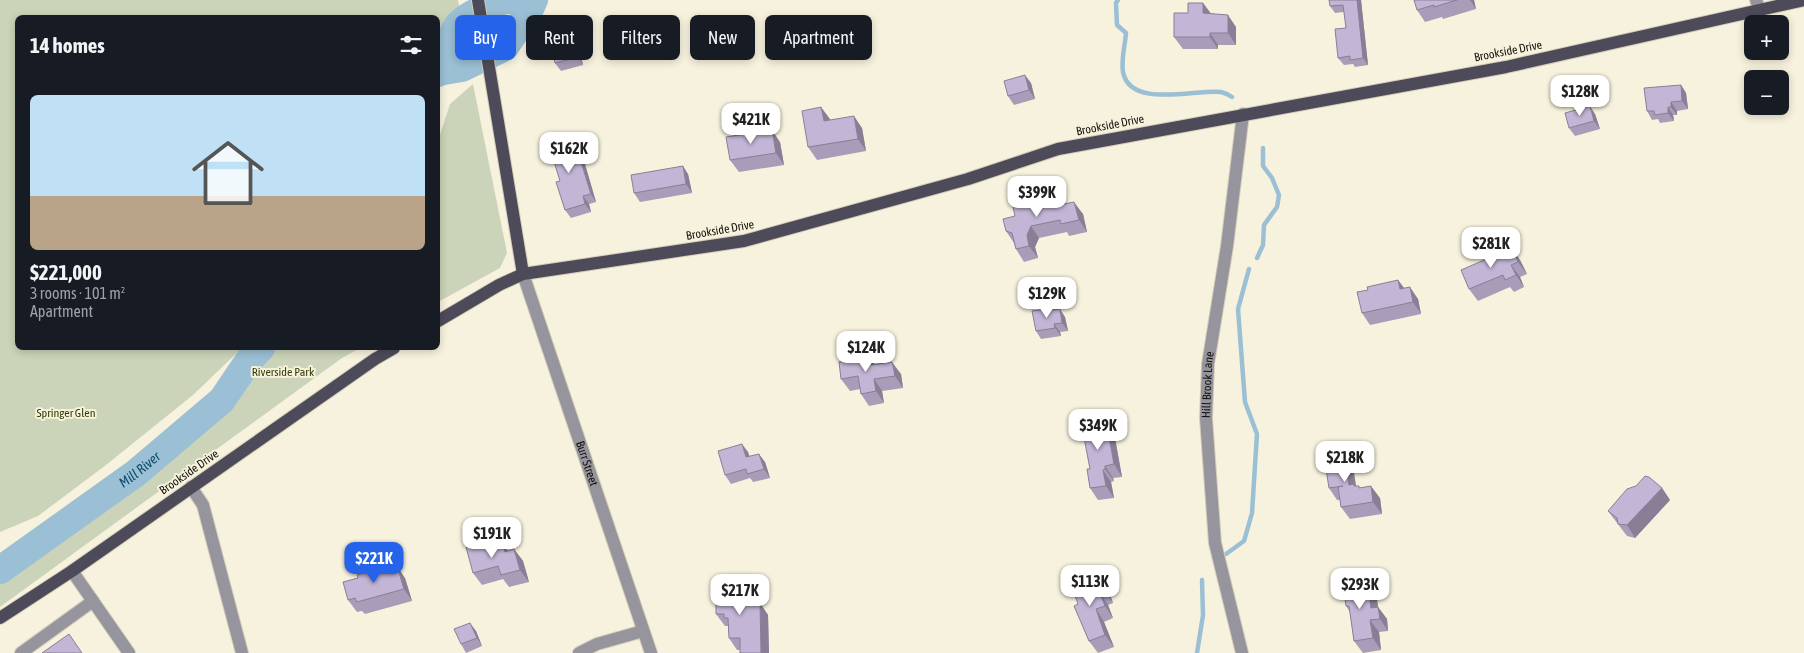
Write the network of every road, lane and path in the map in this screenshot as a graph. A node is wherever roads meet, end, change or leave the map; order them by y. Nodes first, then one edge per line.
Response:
1 (478, 0) edge
2 (1804, 0) edge
3 (1758, 6) edge
4 (1244, 114) junction
5 (523, 274) junction
6 (440, 321) edge
7 (391, 350) edge
8 (191, 487) junction
9 (72, 570) junction
10 (93, 601) junction
11 (0, 618) edge
12 (643, 631) junction
13 (22, 653) edge
14 (129, 653) edge
15 (242, 653) edge
16 (579, 653) edge
17 (651, 653) edge
18 (1242, 653) edge

1 - 5 main road
2 - 3 main road, Brookside Drive
3 - 4 main road, Brookside Drive
4 - 5 main road, Brookside Drive
4 - 18 street, Hill Brook Lane
5 - 6 main road, Brookside Drive
5 - 12 street, Burr Street
7 - 8 main road, Brookside Drive
8 - 9 main road, Brookside Drive
8 - 15 street
9 - 10 street
9 - 11 main road, Brookside Drive
10 - 13 street
10 - 14 street
12 - 16 street
12 - 17 street, Burr Street

